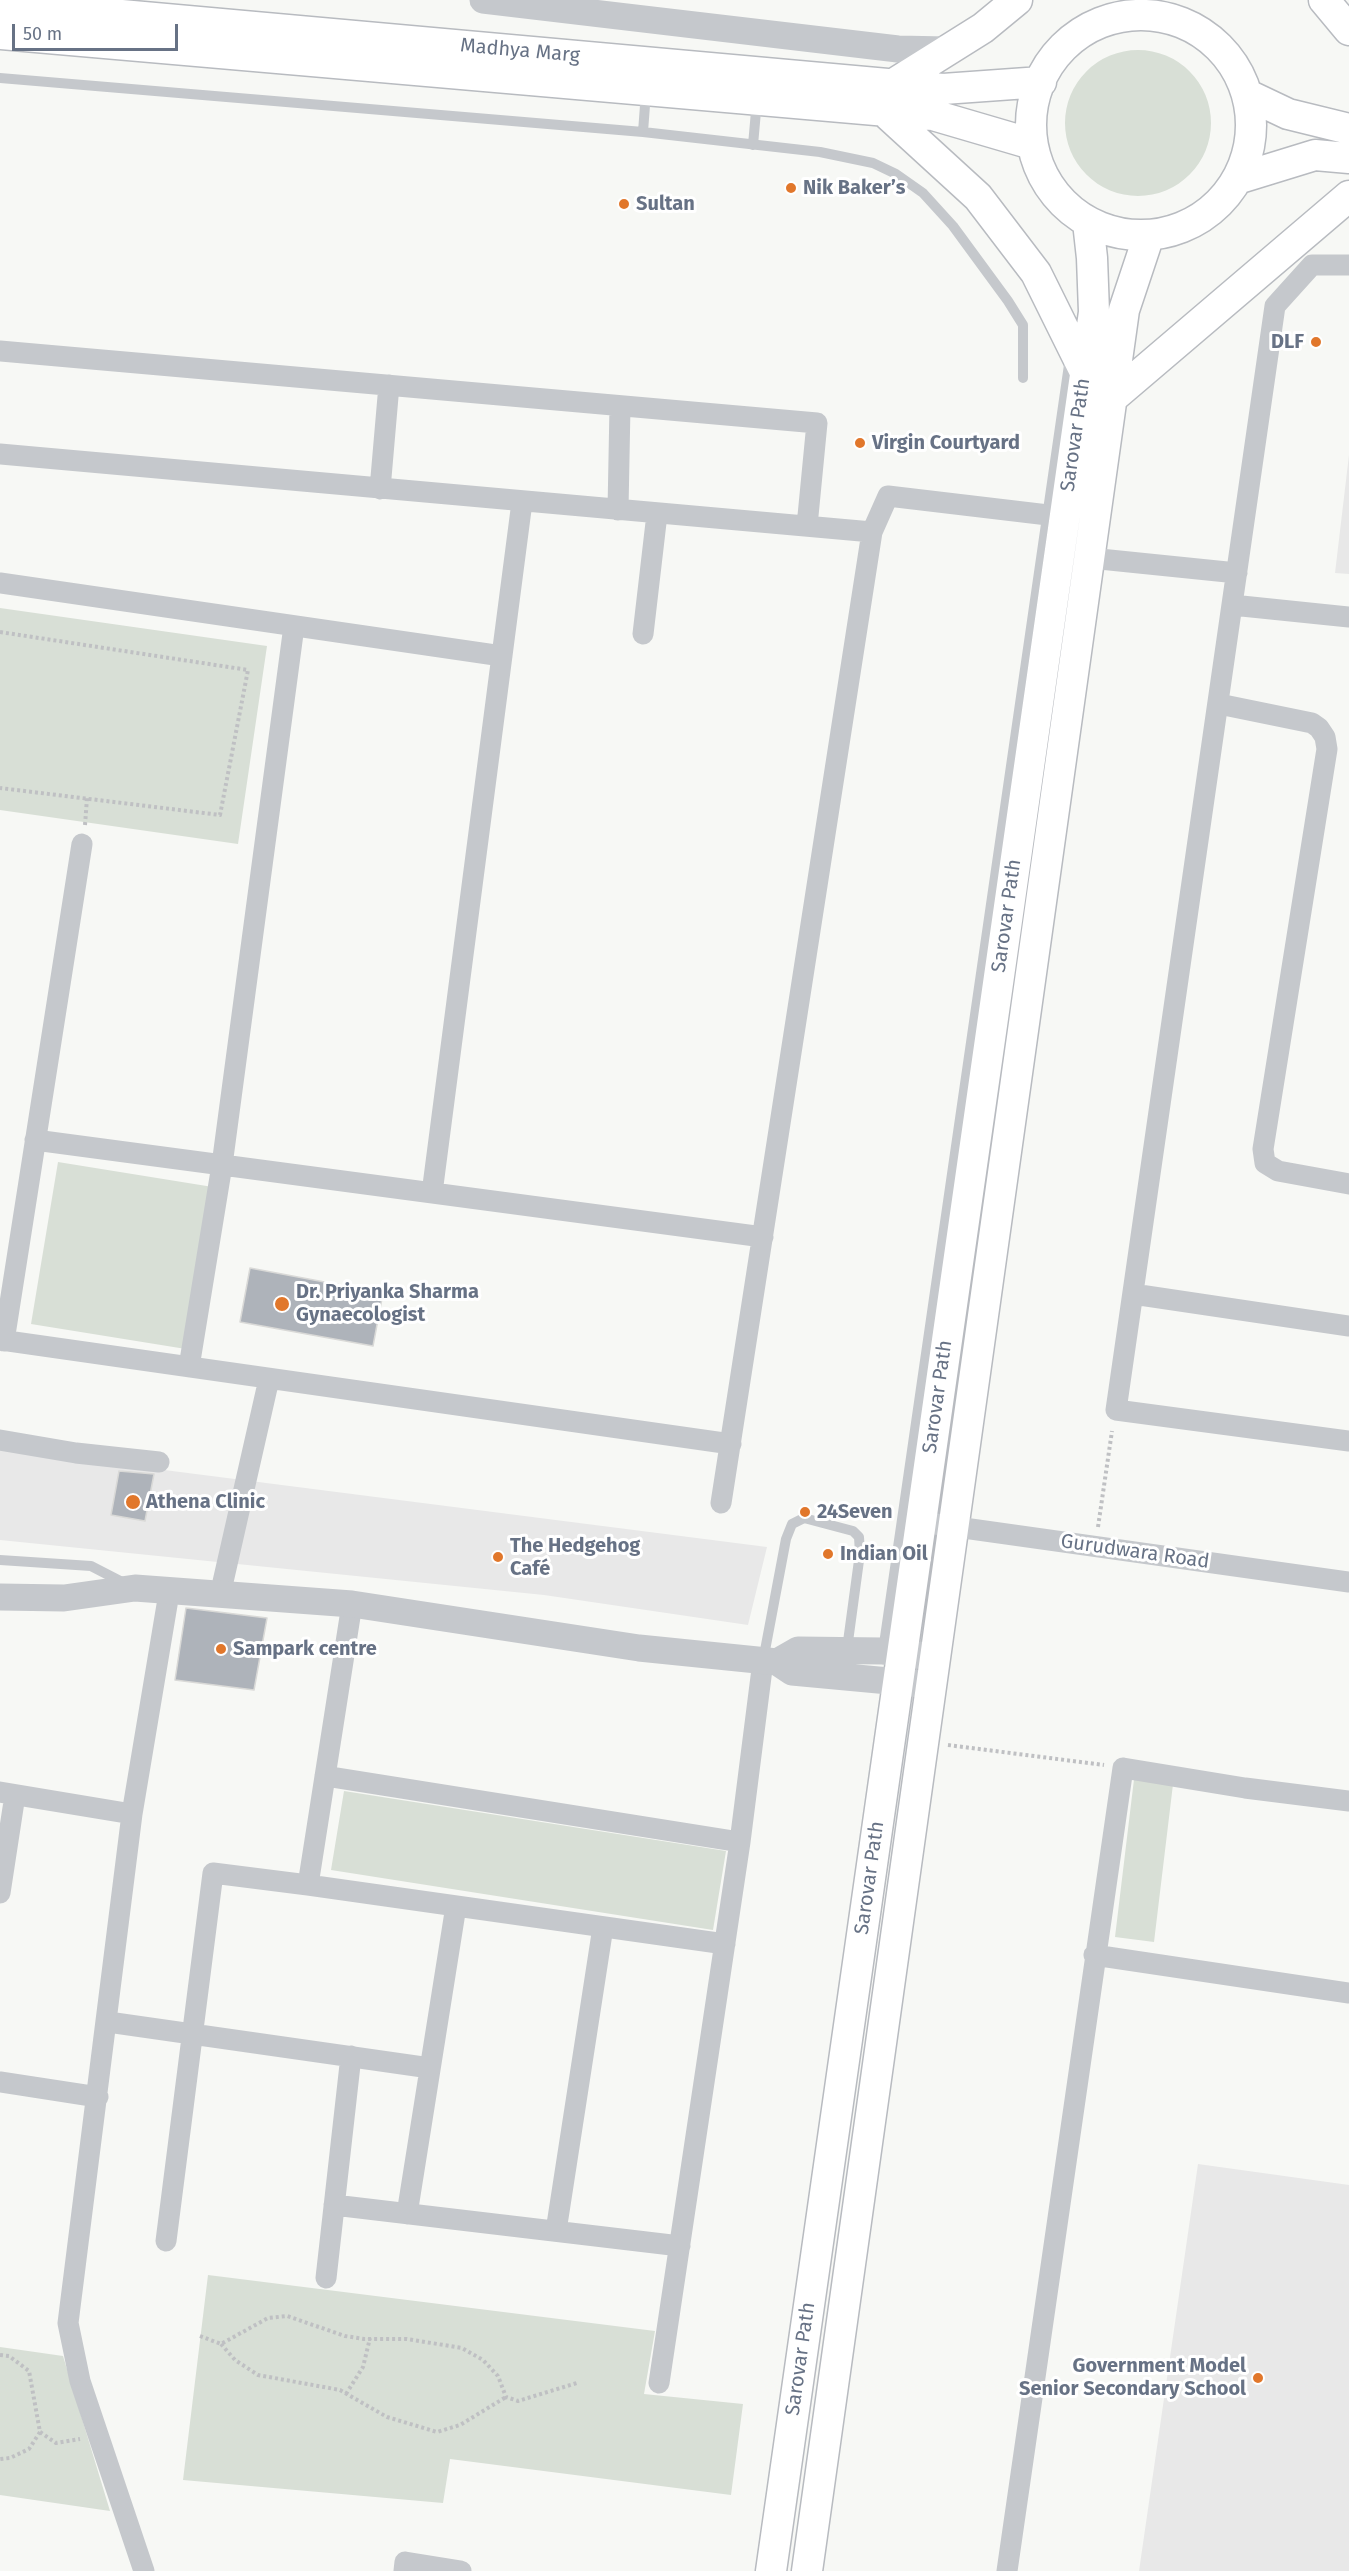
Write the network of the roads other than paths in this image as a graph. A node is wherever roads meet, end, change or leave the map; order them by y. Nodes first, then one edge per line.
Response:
1 (483, 0) edge
2 (1017, 0) edge
3 (1324, 0) edge
4 (0, 4) edge
5 (1116, 9) edge
6 (1179, 10) edge
7 (1349, 30) edge
8 (0, 34) edge
9 (947, 50) junction
10 (0, 78) edge
11 (1041, 82) junction
12 (646, 88) junction
13 (1248, 95) junction
14 (888, 98) junction
15 (757, 99) junction
16 (1349, 129) edge
17 (643, 132) junction
18 (1032, 144) junction
19 (753, 145) junction
20 (1349, 158) edge
21 (1237, 179) junction
22 (1349, 196) edge
23 (1336, 218) edge
24 (1088, 222) junction
25 (1149, 236) junction
26 (1349, 266) edge
27 (0, 351) edge
28 (1079, 359) junction
29 (1023, 378) dead end
30 (389, 385) junction
31 (1112, 398) junction
32 (620, 406) junction
33 (0, 454) edge
34 (1060, 485) junction
35 (380, 489) junction
36 (522, 502) junction
37 (618, 510) junction
38 (657, 514) junction
39 (1048, 515) junction
40 (807, 526) junction
41 (872, 532) junction
42 (1090, 558) junction
43 (1237, 573) junction
44 (0, 584) edge
45 (1232, 605) junction
46 (1349, 617) edge
47 (294, 626) junction
48 (643, 634) dead end
49 (502, 657) junction
50 (1219, 704) junction
51 (82, 844) dead end
52 (35, 1140) junction
53 (222, 1165) junction
54 (1349, 1184) edge
55 (432, 1193) junction
56 (763, 1237) junction
57 (1133, 1294) junction
58 (1349, 1326) edge
59 (2, 1341) edge
60 (189, 1367) junction
61 (268, 1378) junction
62 (0, 1440) edge
63 (1349, 1441) edge
64 (731, 1444) junction
65 (159, 1462) dead end
66 (721, 1503) dead end
67 (921, 1522) junction
68 (954, 1527) junction
69 (0, 1560) edge
70 (1349, 1582) edge
71 (135, 1588) junction
72 (170, 1593) junction
73 (220, 1595) junction
74 (0, 1597) edge
75 (352, 1604) junction
76 (847, 1650) junction
77 (770, 1662) junction
78 (894, 1662) junction
79 (933, 1671) junction
80 (326, 1776) junction
81 (8, 1793) edge
82 (1349, 1801) edge
83 (132, 1814) junction
84 (740, 1842) junction
85 (308, 1885) junction
86 (0, 1893) edge
87 (456, 1906) junction
88 (603, 1927) junction
89 (724, 1944) junction
90 (1094, 1956) junction
91 (1349, 1993) edge
92 (108, 2022) junction
93 (193, 2034) junction
94 (351, 2056) junction
95 (430, 2068) junction
96 (0, 2082) edge
97 (98, 2097) junction
98 (334, 2205) junction
99 (407, 2214) junction
100 (556, 2231) junction
101 (166, 2241) dead end
102 (680, 2246) junction
103 (326, 2278) dead end
104 (659, 2383) dead end
105 (144, 2571) edge
106 (404, 2571) edge
107 (461, 2571) edge
108 (771, 2571) edge
109 (807, 2571) edge
110 (1006, 2571) edge

1 - 9 street
2 - 9 main road
3 - 7 main road
4 - 14 main road, Madhya Marg
5 - 6 main road
5 - 11 main road
6 - 13 main road
8 - 12 main road, Madhya Marg
9 - 14 main road
10 - 17 lane
11 - 14 main road, Madhya Marg
11 - 18 main road
12 - 15 main road, Madhya Marg
12 - 17 lane
13 - 16 main road
13 - 21 main road
14 - 15 main road, Madhya Marg
14 - 18 main road, Madhya Marg
14 - 28 main road
15 - 19 lane
17 - 19 lane
18 - 24 main road
19 - 29 lane
20 - 21 main road
21 - 25 main road
22 - 23 main road
23 - 31 main road
24 - 25 main road
24 - 28 main road, Sarovar Path
25 - 31 main road, Sarovar Path
26 - 43 street
27 - 30 street
28 - 34 main road, Sarovar Path
30 - 32 street
30 - 35 street
31 - 42 main road, Sarovar Path
32 - 37 street
32 - 40 street
33 - 35 street
34 - 39 lane
34 - 67 main road, Sarovar Path
35 - 36 street
36 - 37 street
36 - 49 street
37 - 38 street
38 - 40 street
38 - 48 street
39 - 41 street
39 - 78 lane
40 - 41 street
41 - 56 street
42 - 43 street
42 - 68 main road, Sarovar Path
43 - 45 street
44 - 47 street
45 - 46 street
45 - 50 street
47 - 49 street
47 - 53 street
49 - 55 street
50 - 54 street
50 - 57 street
51 - 52 street
52 - 53 street
52 - 59 street
53 - 55 street
53 - 60 street
55 - 56 street
56 - 64 street
57 - 58 street
57 - 63 street
59 - 60 street
60 - 61 street
61 - 64 street
61 - 73 street
62 - 65 street
64 - 66 street
67 - 68 street, Gurudwara Road
67 - 78 main road, Sarovar Path
68 - 70 street, Gurudwara Road
68 - 79 main road, Sarovar Path
69 - 71 lane
71 - 72 street
71 - 74 street
72 - 73 street
72 - 83 street
73 - 75 street
75 - 77 street
75 - 80 street
76 - 77 street
76 - 77 lane
76 - 78 street
77 - 78 street
77 - 84 street
78 - 79 street
78 - 108 main road, Sarovar Path
79 - 109 main road, Sarovar Path
80 - 84 street
80 - 85 street
81 - 83 street
81 - 86 street
82 - 90 street
83 - 92 street
84 - 89 street
85 - 87 street
85 - 93 street
87 - 88 street
87 - 95 street
88 - 89 street
88 - 100 street
89 - 102 street
90 - 91 street
90 - 110 street
92 - 93 street
92 - 97 street
93 - 94 street
93 - 101 street
94 - 95 street
94 - 98 street
95 - 99 street
96 - 97 street
97 - 105 street
98 - 99 street
98 - 103 street
99 - 100 street
100 - 102 street
102 - 104 street
106 - 107 street

